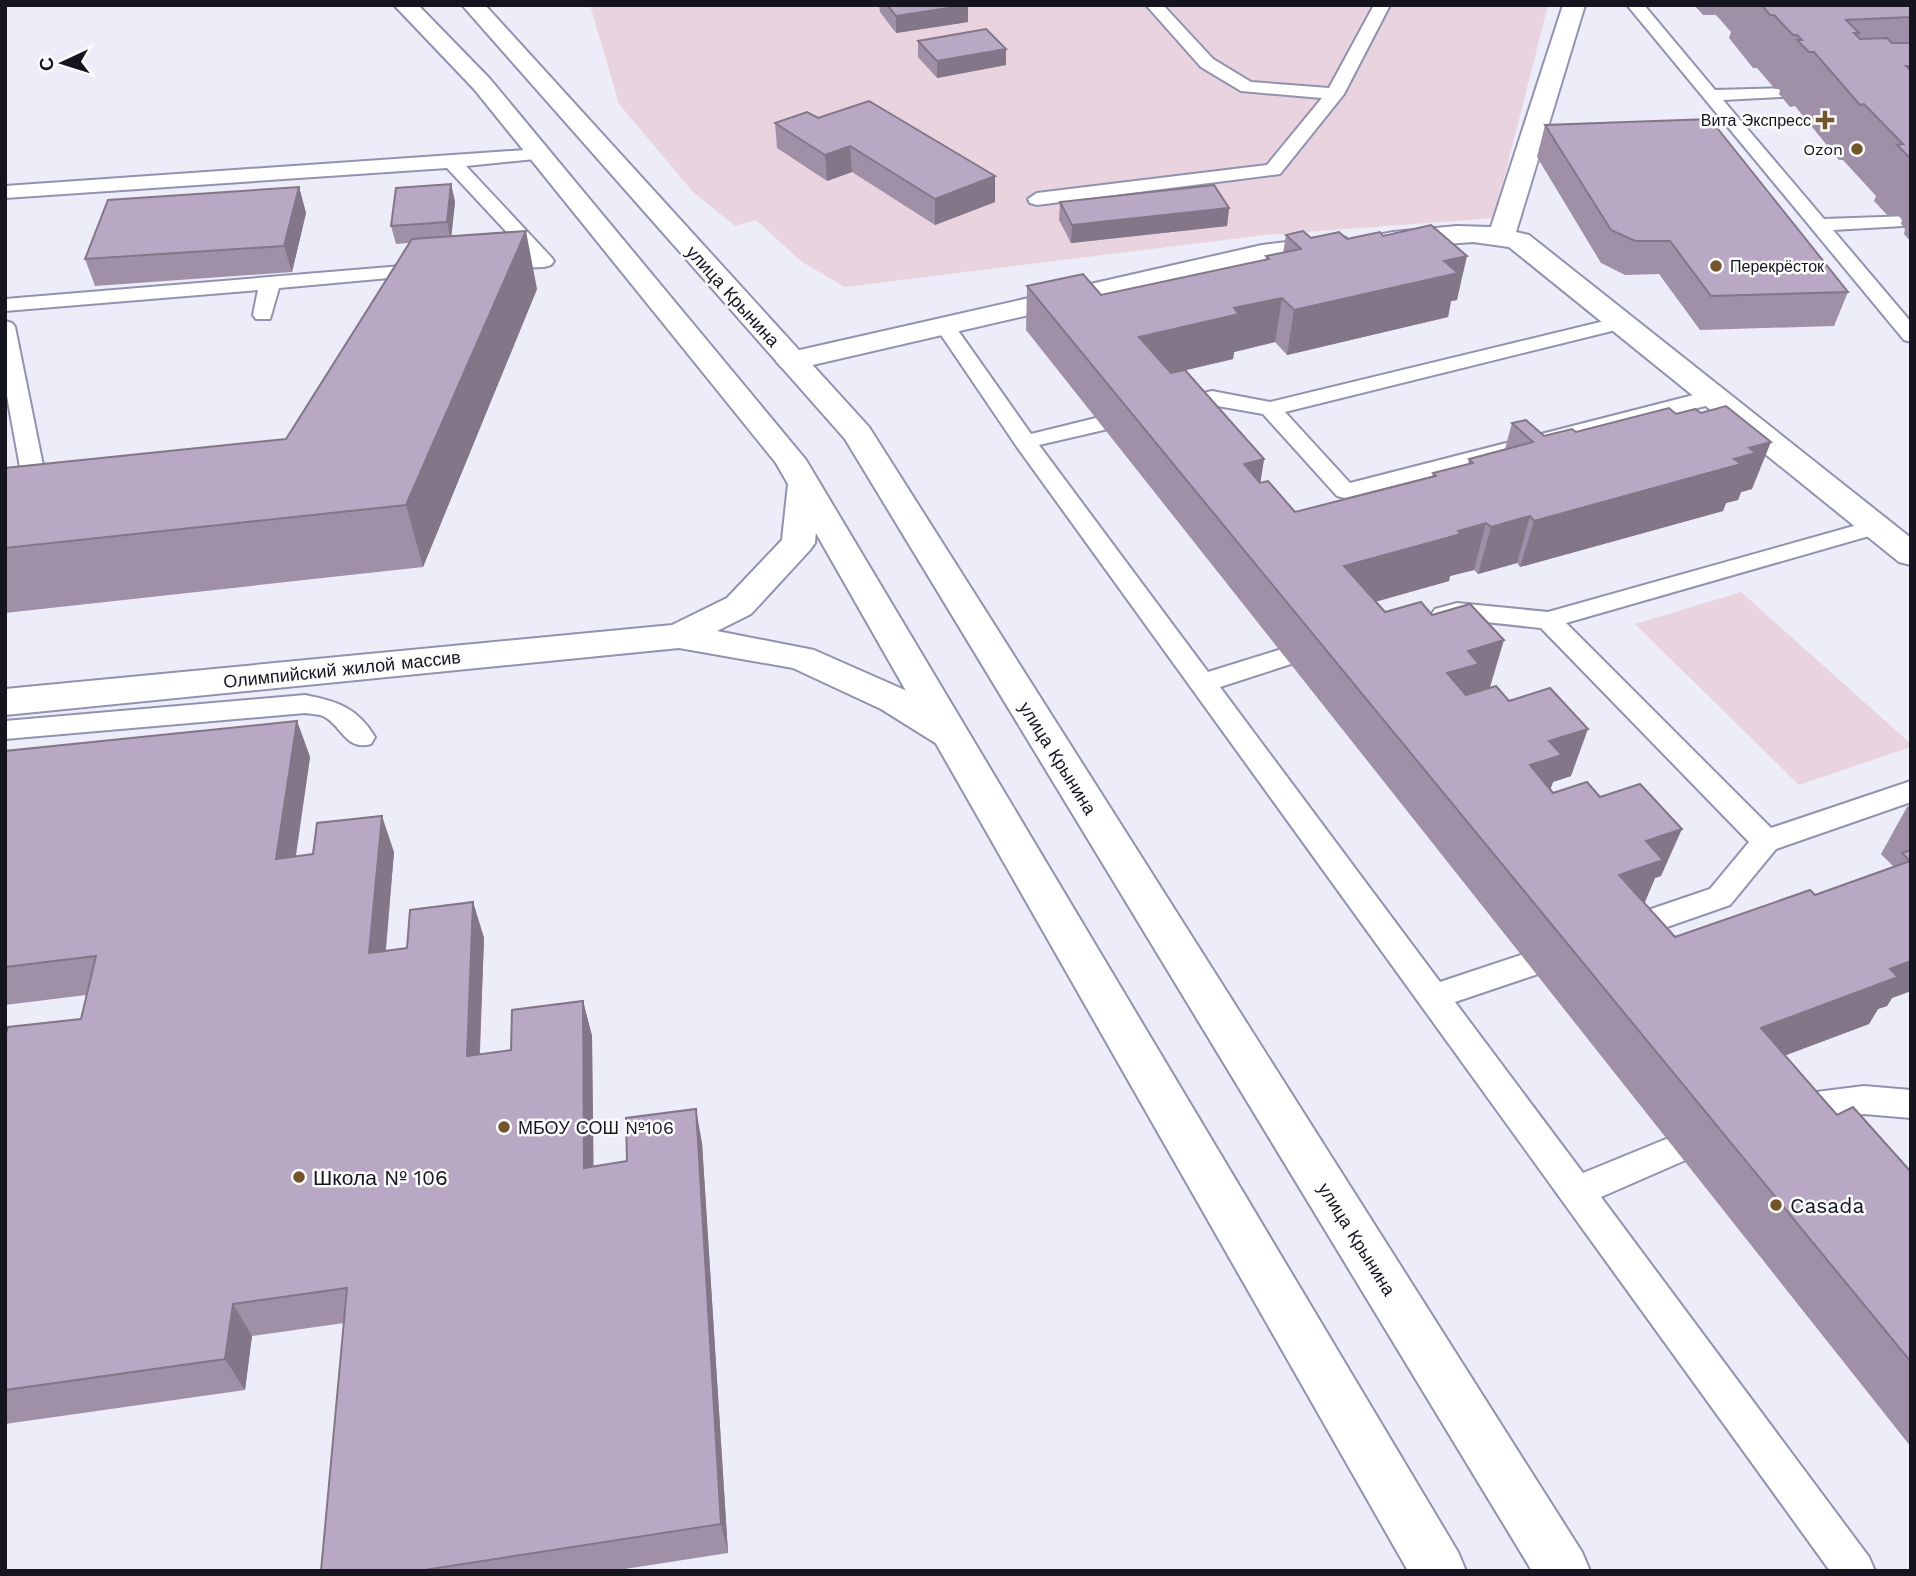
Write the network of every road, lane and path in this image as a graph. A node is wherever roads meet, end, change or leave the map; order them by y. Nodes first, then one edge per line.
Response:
1 (405, 5) edge
2 (473, 5) edge
3 (1154, 5) edge
4 (1382, 5) edge
5 (1574, 5) edge
6 (1634, 5) edge
7 (1781, 92) edge
8 (1335, 94) junction
9 (1709, 95) junction
10 (539, 154) junction
11 (452, 162) junction
12 (5, 192) edge
13 (1037, 199) dead end
14 (1903, 220) edge
15 (1818, 225) junction
16 (1502, 235) junction
17 (476, 266) edge
18 (448, 269) edge
19 (270, 283) junction
20 (5, 304) edge
21 (1901, 313) edge
22 (263, 315) dead end
23 (1621, 323) junction
24 (945, 326) junction
25 (5, 327) edge
26 (1911, 336) edge
27 (791, 361) junction
28 (1713, 397) junction
29 (1270, 409) junction
30 (1159, 410) edge
31 (1100, 424) edge
32 (1025, 442) junction
33 (804, 484) junction
34 (5, 511) edge
35 (1875, 527) junction
36 (1911, 555) edge
37 (1548, 620) junction
38 (1419, 621) edge
39 (679, 636) junction
40 (1285, 657) edge
41 (1203, 683) junction
42 (5, 702) edge
43 (5, 730) edge
44 (950, 735) junction
45 (361, 737) dead end
46 (1911, 791) edge
47 (1766, 841) junction
48 (1612, 934) edge
49 (1530, 964) dead end
50 (1433, 997) junction
51 (1911, 1104) edge
52 (1768, 1111) edge
53 (1676, 1149) dead end
54 (1576, 1192) junction
55 (1439, 1571) edge
56 (1563, 1571) edge
57 (1854, 1571) edge

1 - 10 main road
2 - 27 main road, улица Крынина
3 - 8 lane
4 - 8 lane
5 - 16 main road
6 - 9 lane
7 - 9 lane
8 - 13 lane
9 - 15 lane
10 - 11 lane
10 - 33 main road
11 - 12 lane
11 - 17 lane
14 - 15 lane
15 - 21 lane
16 - 23 main road
16 - 24 main road
18 - 19 lane
19 - 20 lane
19 - 22 lane
21 - 26 lane
23 - 28 main road
23 - 29 lane
24 - 27 main road
24 - 32 lane
25 - 34 lane
27 - 56 main road, улица Крынина
28 - 29 lane
28 - 35 main road
29 - 30 lane
31 - 32 lane
32 - 41 lane
33 - 39 main road, Олимпийский жилой массив
33 - 44 main road
35 - 36 main road
35 - 37 lane
37 - 38 lane
37 - 47 lane
39 - 42 main road, Олимпийский жилой массив
39 - 44 main road, Олимпийский жилой массив
40 - 41 lane
41 - 50 lane
43 - 45 lane
44 - 55 main road
46 - 47 lane
47 - 48 lane
49 - 50 lane
50 - 54 lane
51 - 52 lane
53 - 54 lane
54 - 57 lane

